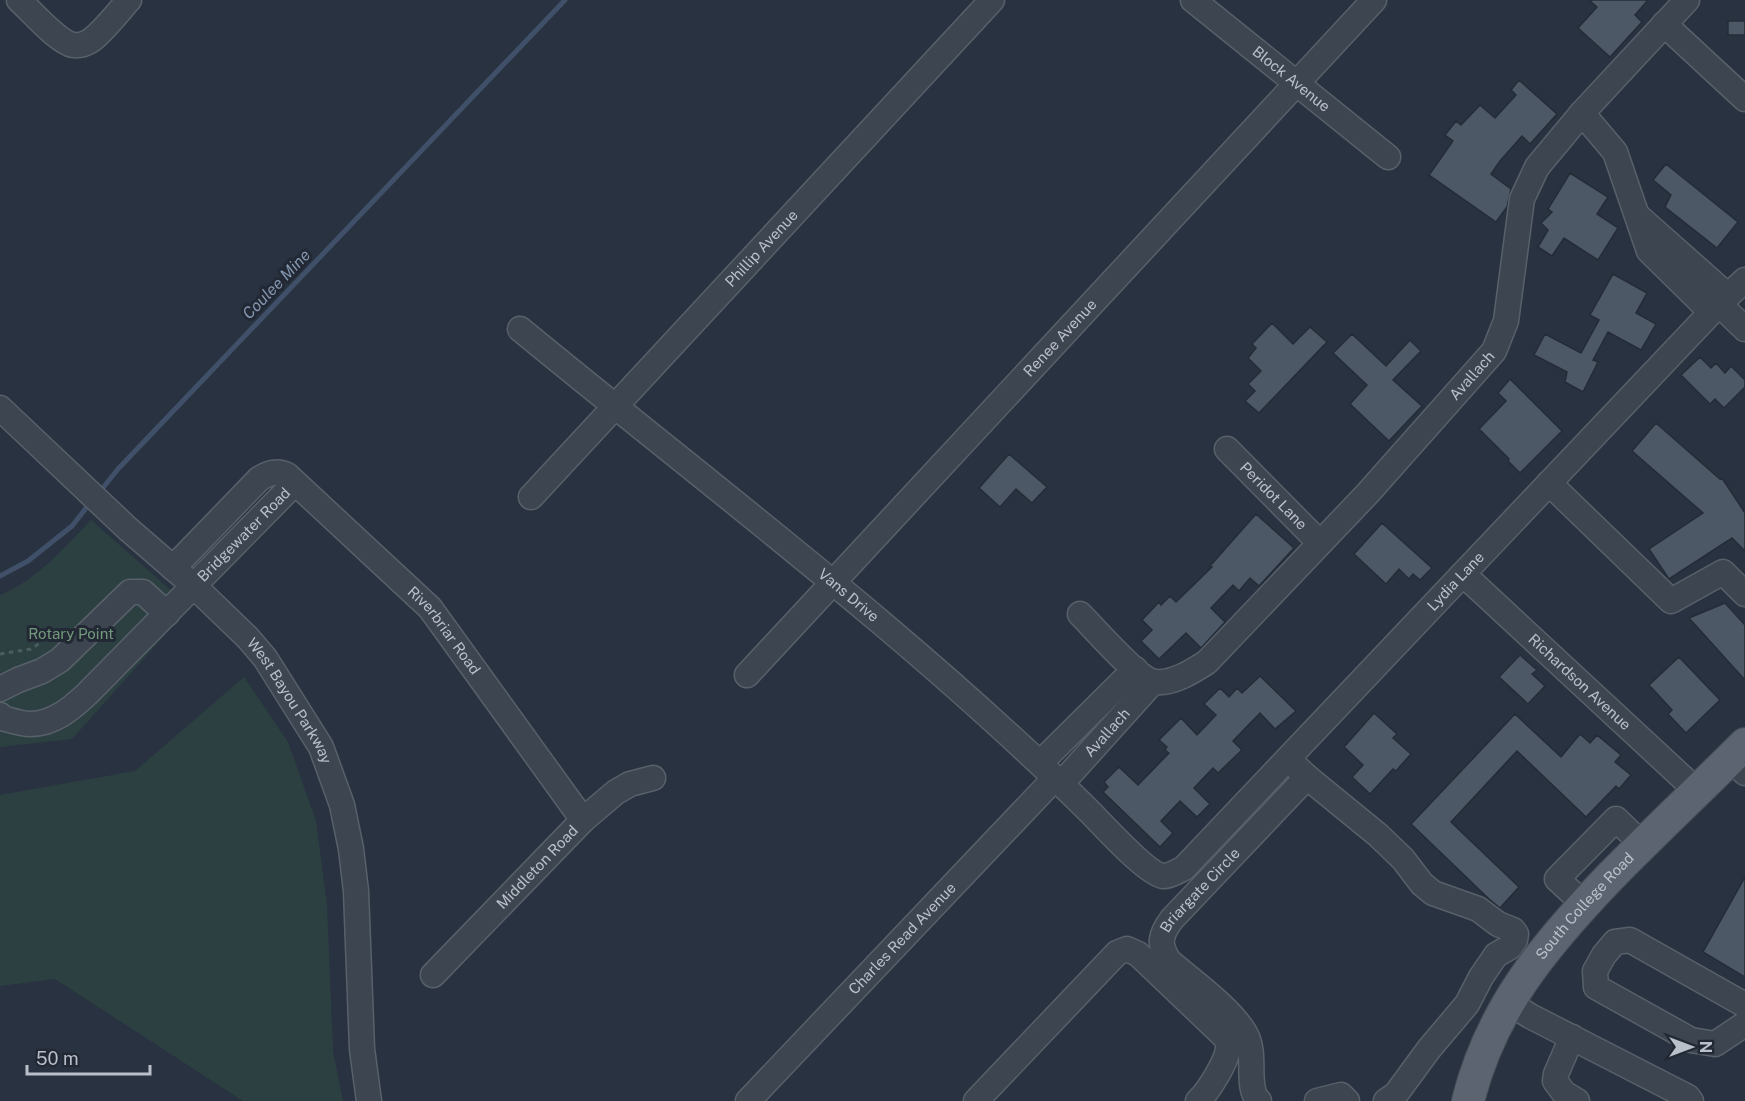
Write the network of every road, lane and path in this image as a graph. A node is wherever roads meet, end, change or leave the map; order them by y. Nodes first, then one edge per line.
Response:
1 (19, 0) edge
2 (129, 0) edge
3 (992, 0) edge
4 (1193, 0) edge
5 (1374, 0) edge
6 (1687, 0) edge
7 (1664, 24) junction
8 (1297, 84) junction
9 (1745, 99) edge
10 (1582, 113) junction
11 (1388, 157) dead end
12 (1726, 298) edge
13 (520, 329) dead end
14 (1745, 329) edge
15 (613, 406) junction
16 (0, 408) edge
17 (1227, 449) dead end
18 (273, 472) joint
19 (295, 483) junction
20 (1548, 483) junction
21 (531, 497) dead end
22 (1320, 543) junction
23 (173, 568) junction
24 (1462, 574) junction
25 (832, 581) junction
26 (194, 586) junction
27 (1745, 594) edge
28 (167, 614) junction
29 (1080, 614) dead end
30 (44, 641) dead end
31 (0, 654) edge
32 (747, 675) dead end
33 (1144, 675) junction
34 (0, 689) edge
35 (0, 715) edge
36 (1288, 759) junction
37 (1740, 759) edge
38 (1052, 775) junction
39 (1307, 777) junction
40 (654, 778) dead end
41 (1697, 791) junction
42 (583, 820) junction
43 (1164, 876) joint
44 (433, 975) dead end
45 (1508, 1002) junction
46 (1745, 1005) edge
47 (1745, 1024) edge
48 (1572, 1037) junction
49 (1204, 1099) edge
50 (369, 1101) edge
51 (748, 1101) edge
52 (976, 1101) edge
53 (1259, 1101) edge
54 (1317, 1101) edge
55 (1347, 1101) edge
56 (1386, 1101) edge
57 (1468, 1101) edge
58 (1577, 1101) edge
59 (1691, 1101) edge

1 - 2 street
3 - 15 street, Phillip Avenue
4 - 8 street, Block Avenue
5 - 8 street, Renee Avenue
6 - 7 street, Avallach
7 - 9 street
7 - 10 street, Avallach
8 - 11 street, Block Avenue
8 - 25 street, Renee Avenue
10 - 12 street
10 - 22 street, Avallach
12 - 14 street
12 - 20 street, Lydia Lane
13 - 15 street, Vans Drive
15 - 21 street, Phillip Avenue
15 - 25 street, Vans Drive
16 - 23 street, West Bayou Parkway
17 - 22 street, Peridot Lane
18 - 19 street, Riverbriar Road
18 - 23 street, Bridgewater Road
19 - 26 street, Bridgewater Road
19 - 42 street, Riverbriar Road
20 - 24 street, Lydia Lane
20 - 27 street
22 - 33 street, Avallach
23 - 26 street, West Bayou Parkway
24 - 36 street, Lydia Lane
24 - 41 street, Richardson Avenue
25 - 32 street, Renee Avenue
25 - 38 street, Vans Drive
26 - 28 street, Bridgewater Road
26 - 50 street, West Bayou Parkway
28 - 34 street
28 - 35 street, Bridgewater Road
29 - 33 street
30 - 31 path
33 - 38 street, Avallach
36 - 39 street
36 - 43 street, Lydia Lane
37 - 41 main road, South College Road
38 - 43 street, Vans Drive
38 - 51 street, Charles Read Avenue
39 - 53 street, Briargate Circle
39 - 56 street
40 - 42 street, Middleton Road
41 - 45 main road, South College Road
42 - 44 street, Middleton Road
45 - 48 street
45 - 57 main road, South College Road
46 - 47 street
48 - 58 street
48 - 59 street
49 - 52 street
54 - 55 street

